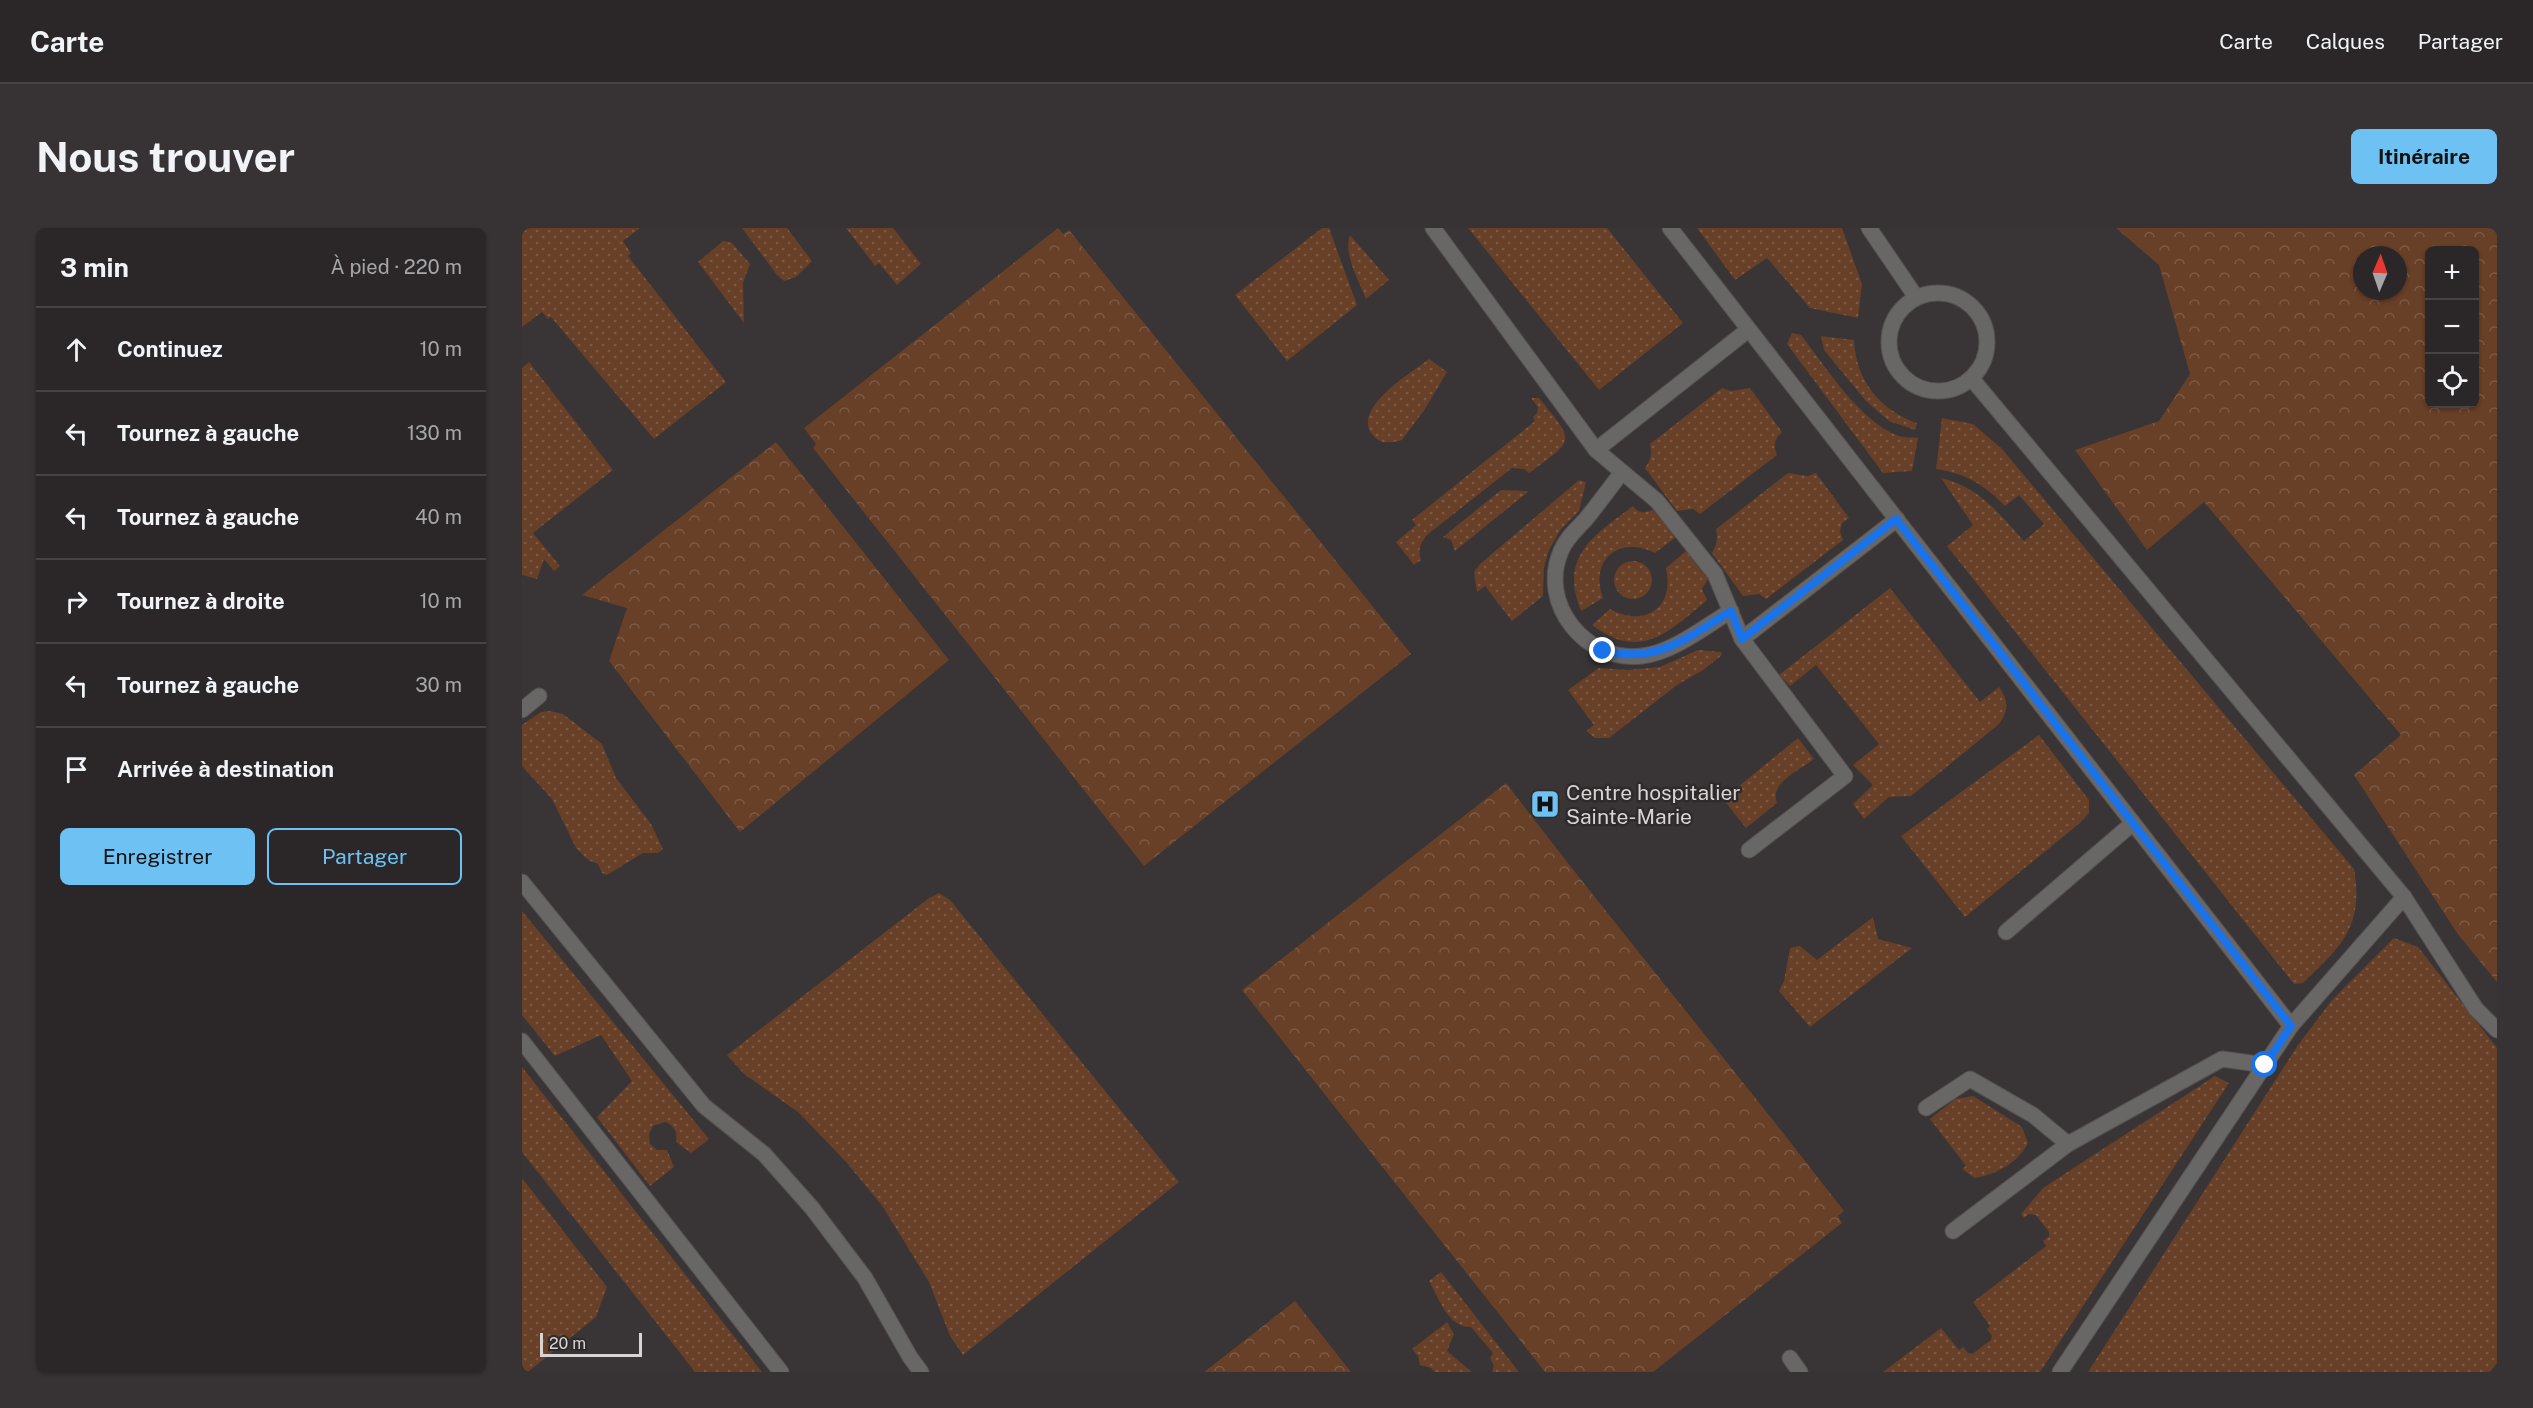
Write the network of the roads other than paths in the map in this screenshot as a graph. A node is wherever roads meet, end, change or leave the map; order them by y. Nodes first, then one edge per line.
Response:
1 (1433, 228) edge
2 (1670, 228) edge
3 (1869, 228) edge
4 (1916, 297) junction
5 (1748, 330) junction
6 (1972, 379) junction
7 (1596, 450) junction
8 (1622, 472) junction
9 (1896, 519) junction
10 (1731, 611) junction
11 (1742, 639) junction
12 (539, 696) dead end
13 (522, 710) edge
14 (2133, 823) junction
15 (1749, 850) dead end
16 (522, 882) edge
17 (2404, 897) junction
18 (2006, 932) dead end
19 (2291, 1026) junction
20 (2497, 1030) edge
21 (522, 1041) edge
22 (2265, 1065) junction
23 (1926, 1108) dead end
24 (2068, 1144) junction
25 (1953, 1231) dead end
26 (1790, 1358) dead end
27 (781, 1372) edge
28 (921, 1372) edge
29 (1800, 1372) edge
30 (2060, 1372) edge

1 - 7 lane
2 - 5 lane
3 - 4 lane
4 - 6 lane
4 - 6 lane
5 - 7 lane
5 - 9 lane
6 - 17 lane
7 - 8 lane
8 - 10 lane
8 - 10 lane
9 - 11 lane
9 - 14 lane
10 - 11 lane
11 - 15 lane
12 - 13 lane
14 - 18 lane
14 - 19 lane
16 - 28 lane
17 - 19 lane
17 - 20 lane
19 - 22 lane
21 - 27 lane
22 - 24 lane
22 - 30 lane
23 - 24 lane
24 - 25 lane
26 - 29 lane

